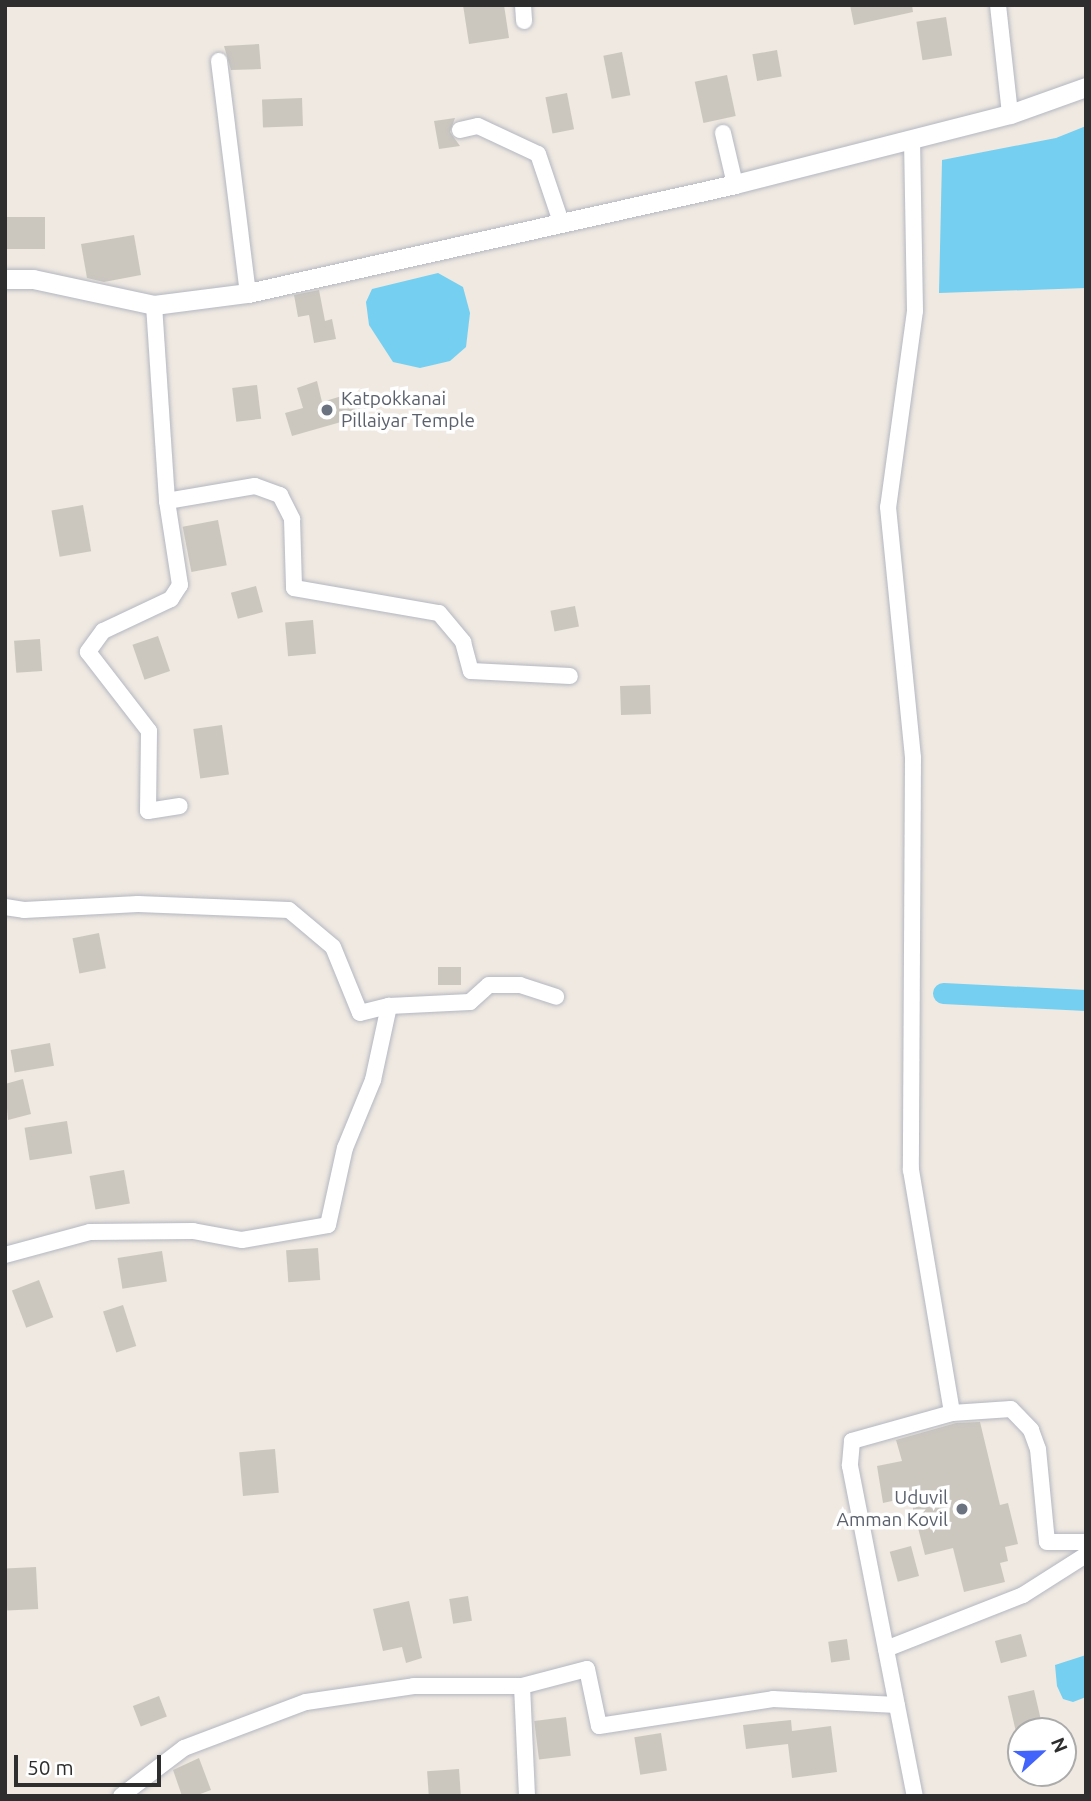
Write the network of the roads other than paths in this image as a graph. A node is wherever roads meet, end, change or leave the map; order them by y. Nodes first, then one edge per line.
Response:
1 (998, 5) edge
2 (219, 61) dead end
3 (1086, 87) edge
4 (1010, 114) junction
5 (460, 130) dead end
6 (723, 133) dead end
7 (912, 139) junction
8 (736, 184) junction
9 (561, 222) junction
10 (5, 279) edge
11 (248, 293) junction
12 (154, 305) junction
13 (167, 501) junction
14 (570, 676) dead end
15 (180, 806) dead end
16 (5, 907) edge
17 (556, 997) dead end
18 (389, 1006) junction
19 (5, 1255) edge
20 (952, 1413) junction
21 (1086, 1542) edge
22 (1086, 1555) edge
23 (886, 1649) junction
24 (522, 1686) junction
25 (897, 1705) junction
26 (121, 1796) edge
27 (527, 1796) edge
28 (915, 1796) edge

1 - 4 street
2 - 11 street
3 - 4 street
4 - 7 street
5 - 9 street
6 - 8 street
7 - 8 street
7 - 20 street
8 - 9 street
9 - 11 street
10 - 12 street
11 - 12 street
12 - 13 street
13 - 14 street
13 - 15 street
16 - 18 street
17 - 18 street
18 - 19 street
20 - 21 street
20 - 23 street
22 - 23 street
23 - 25 street
24 - 25 street
24 - 26 street
24 - 27 street
25 - 28 street

